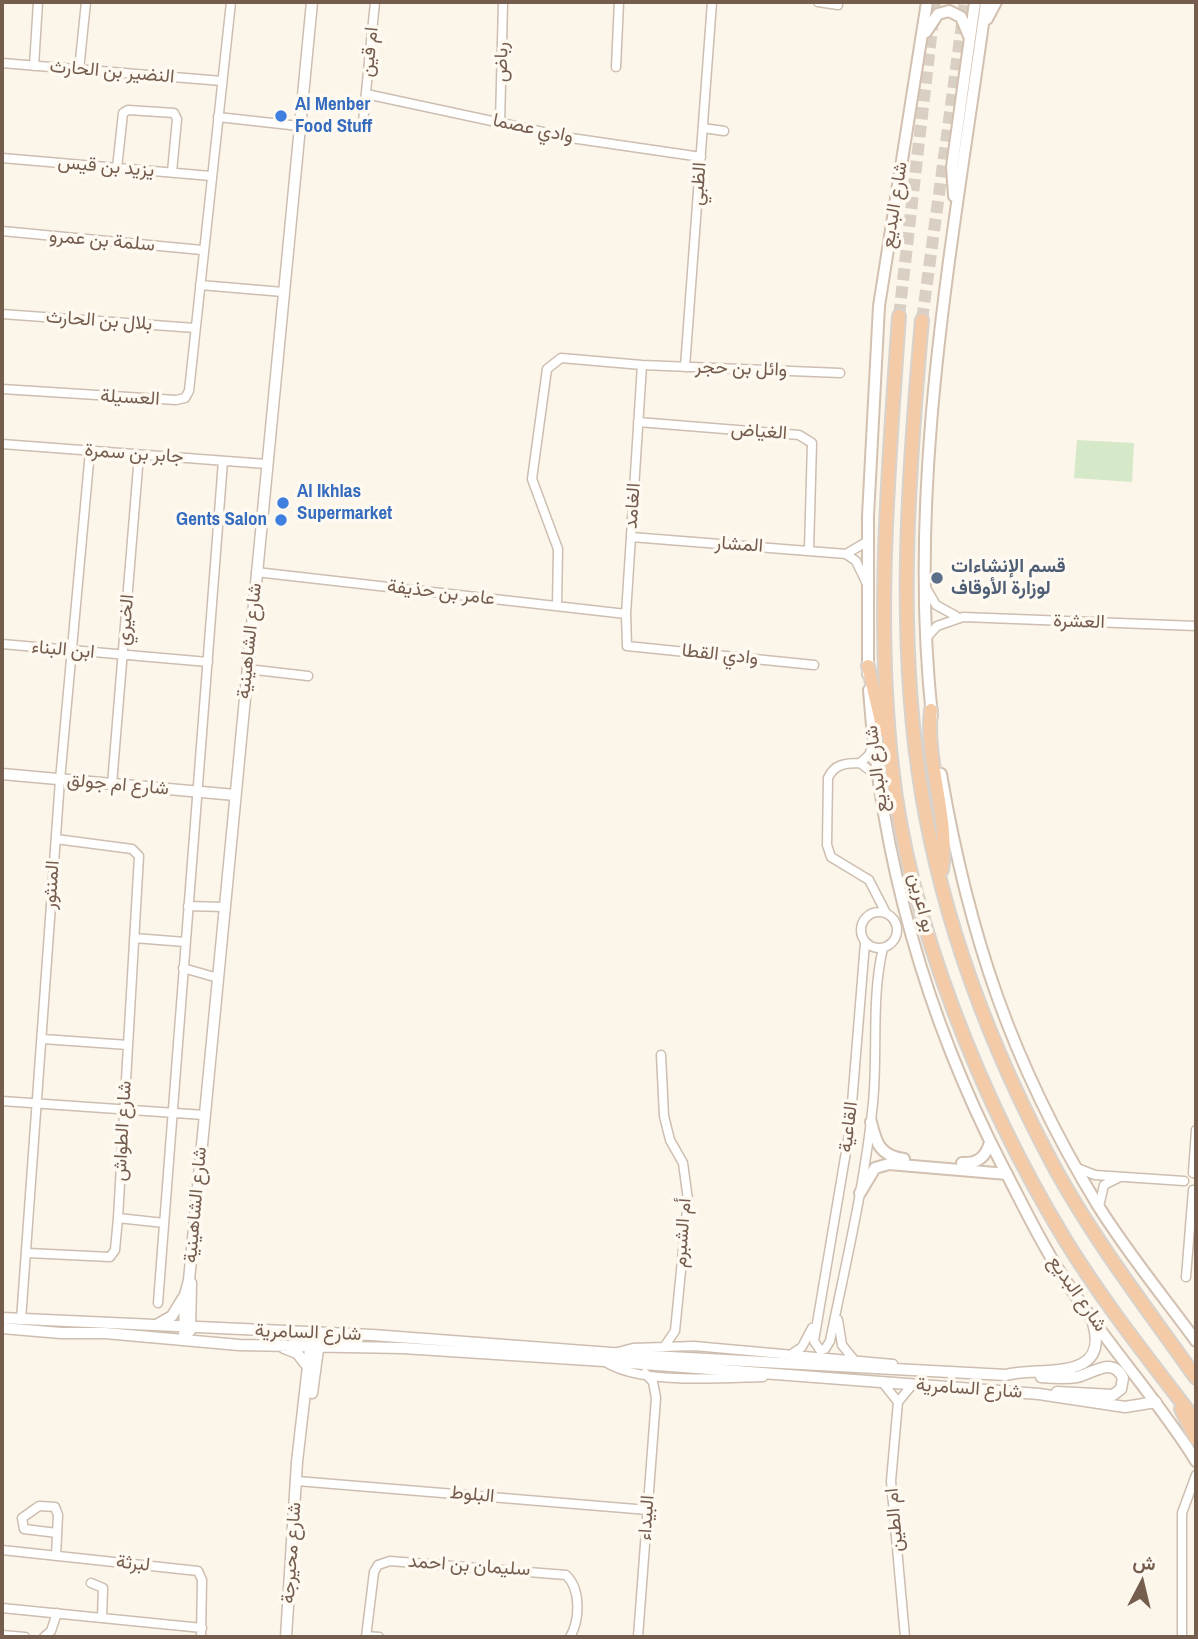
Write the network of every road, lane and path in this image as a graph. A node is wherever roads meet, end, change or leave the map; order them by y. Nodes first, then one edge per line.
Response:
1 (38, 2) edge
2 (86, 2) edge
3 (231, 2) edge
4 (312, 2) edge
5 (376, 2) edge
6 (503, 2) edge
7 (619, 2) edge
8 (712, 2) edge
9 (818, 2) edge
10 (975, 2) edge
11 (986, 2) edge
12 (996, 2) edge
13 (925, 4) edge
14 (838, 5) dead end
15 (983, 28) junction
16 (923, 37) junction
17 (970, 39) junction
18 (2, 63) edge
19 (34, 66) junction
20 (616, 67) dead end
21 (79, 70) junction
22 (222, 81) junction
23 (366, 94) junction
24 (218, 117) junction
25 (500, 123) junction
26 (299, 126) junction
27 (703, 128) junction
28 (724, 131) dead end
29 (701, 157) junction
30 (2, 158) edge
31 (117, 168) junction
32 (172, 172) junction
33 (211, 176) junction
34 (956, 206) junction
35 (2, 231) edge
36 (202, 250) junction
37 (200, 285) junction
38 (282, 292) junction
39 (2, 314) edge
40 (899, 316) tunnel mouth
41 (922, 320) tunnel mouth
42 (195, 328) junction
43 (642, 365) junction
44 (685, 367) junction
45 (840, 373) dead end
46 (2, 389) edge
47 (638, 422) junction
48 (2, 444) edge
49 (90, 451) junction
50 (139, 455) junction
51 (223, 461) junction
52 (266, 464) junction
53 (631, 537) junction
54 (868, 541) junction
55 (809, 550) junction
56 (846, 554) junction
57 (256, 572) junction
58 (867, 584) junction
59 (925, 586) junction
60 (557, 606) junction
61 (626, 614) junction
62 (963, 617) junction
63 (1196, 626) edge
64 (925, 640) junction
65 (2, 644) edge
66 (627, 646) joint
67 (71, 650) junction
68 (123, 654) junction
69 (208, 662) junction
70 (814, 665) dead end
71 (868, 666) junction
72 (247, 669) junction
73 (308, 676) dead end
74 (931, 710) junction
75 (873, 744) junction
76 (860, 763) junction
77 (892, 768) junction
78 (2, 774) edge
79 (877, 776) junction
80 (60, 780) junction
81 (112, 784) junction
82 (196, 792) junction
83 (235, 795) junction
84 (56, 839) junction
85 (940, 877) junction
86 (874, 891) junction
87 (188, 906) junction
88 (224, 907) junction
89 (886, 913) junction
90 (870, 914) junction
91 (134, 938) junction
92 (185, 942) junction
93 (865, 943) junction
94 (883, 948) junction
95 (183, 968) junction
96 (218, 978) junction
97 (43, 1039) junction
98 (128, 1045) junction
99 (661, 1055) dead end
100 (2, 1101) edge
101 (38, 1103) junction
102 (124, 1110) junction
103 (171, 1114) junction
104 (204, 1115) junction
105 (871, 1122) junction
106 (1196, 1130) edge
107 (990, 1142) junction
108 (1077, 1168) junction
109 (1195, 1173) edge
110 (1007, 1174) junction
111 (1123, 1176) junction
112 (1184, 1181) junction
113 (1194, 1190) edge
114 (860, 1193) junction
115 (1099, 1206) junction
116 (118, 1218) junction
117 (164, 1223) junction
118 (27, 1253) junction
119 (1186, 1277) dead end
120 (190, 1280) junction
121 (185, 1295) junction
122 (838, 1299) junction
123 (158, 1303) dead end
124 (192, 1305) junction
125 (818, 1309) junction
126 (1091, 1315) junction
127 (2, 1318) edge
128 (21, 1320) junction
129 (157, 1325) junction
130 (187, 1326) junction
131 (2, 1328) edge
132 (216, 1329) junction
133 (674, 1331) junction
134 (316, 1333) junction
135 (184, 1340) junction
136 (1196, 1341) edge
137 (315, 1345) junction
138 (262, 1346) junction
139 (341, 1346) junction
140 (685, 1346) junction
141 (664, 1347) junction
142 (512, 1350) junction
143 (614, 1353) junction
144 (787, 1356) junction
145 (604, 1361) junction
146 (855, 1361) junction
147 (312, 1364) junction
148 (645, 1373) junction
149 (974, 1373) junction
150 (780, 1374) junction
151 (1195, 1374) edge
152 (1006, 1375) junction
153 (670, 1376) junction
154 (883, 1383) junction
155 (912, 1385) junction
156 (1040, 1394) junction
157 (1176, 1395) junction
158 (656, 1398) junction
159 (898, 1402) junction
160 (1156, 1402) junction
161 (1196, 1421) edge
162 (1196, 1439) edge
163 (1196, 1461) edge
164 (1196, 1475) edge
165 (297, 1481) junction
166 (1196, 1489) edge
167 (1185, 1497) junction
168 (648, 1510) junction
169 (57, 1533) junction
170 (2, 1550) edge
171 (56, 1556) junction
172 (90, 1583) dead end
173 (2, 1608) edge
174 (57, 1613) junction
175 (102, 1618) junction
176 (201, 1632) edge
177 (2, 1635) edge
178 (25, 1637) edge
179 (44, 1637) edge
180 (286, 1637) edge
181 (366, 1637) edge
182 (379, 1637) edge
183 (570, 1637) edge
184 (638, 1637) edge
185 (905, 1637) edge
186 (1182, 1637) edge

1 - 19 street
2 - 21 street
3 - 22 street, العسيلة
4 - 26 street, شارع الشاهينية
5 - 23 street, ام قين
6 - 25 street, رباض
7 - 20 street
8 - 27 street, الظبي
9 - 14 street
10 - 17 main road
11 - 15 main road
12 - 15 main road
13 - 16 main road, شارع البديع
15 - 34 main road
16 - 17 main road
16 - 54 main road, شارع البديع
17 - 34 main road
18 - 19 street, النضير بن الحارث
19 - 21 street, النضير بن الحارث
21 - 22 street, النضير بن الحارث
22 - 24 street, العسيلة
23 - 25 street, وادي عصما
23 - 26 street, ام قين
24 - 26 street, ام قين
24 - 33 street, العسيلة
25 - 29 street, وادي عصما
26 - 38 street, شارع الشاهينية
27 - 28 street
27 - 29 street, الظبي
29 - 44 street, الظبي
30 - 31 street, يزيد بن قيس
31 - 32 street, يزيد بن قيس
31 - 32 street
32 - 33 street, يزيد بن قيس
33 - 36 street, العسيلة
34 - 59 main road
35 - 36 street, سلمة بن عمرو
36 - 37 street, العسيلة
37 - 38 street
37 - 42 street, العسيلة
38 - 52 street, شارع الشاهينية
39 - 42 street, بلال بن الحارث
40 - 77 highway, بو اعرين
41 - 85 highway, بو اعرين
42 - 46 street, العسيلة
43 - 44 street, وائل بن حجر
43 - 47 street, الغامد
43 - 60 street, وائل بن حجر
44 - 45 street, وائل بن حجر
47 - 53 street, الغامد
47 - 55 street, الغياض
48 - 49 street, جابر بن سمرة
49 - 50 street, جابر بن سمرة
49 - 67 street, المنثور
50 - 51 street, جابر بن سمرة
50 - 68 street, الخيري
51 - 52 street, جابر بن سمرة
51 - 69 street, شارع الشاهينية
52 - 57 street, شارع الشاهينية
53 - 55 street, المشار
53 - 61 street, الغامد
54 - 56 street
54 - 58 main road, شارع البديع
55 - 56 street, المشار
56 - 58 street
57 - 60 street, عامر بن حذيفة
57 - 72 street, شارع الشاهينية
58 - 71 main road, شارع البديع
59 - 62 street, العشرة
59 - 64 main road
60 - 61 street, عامر بن حذيفة
61 - 66 street, الغامد
62 - 63 street, العشرة
62 - 64 street, العشرة
64 - 74 main road
65 - 67 street, ابن البناء
66 - 70 street, وادي القطا
67 - 68 street, ابن البناء
67 - 80 street, المنثور
68 - 69 street, ابن البناء
68 - 81 street, الخيري
69 - 82 street, شارع الشاهينية
71 - 75 main road, شارع البديع
71 - 77 highway
72 - 73 street
72 - 83 street, شارع الشاهينية
74 - 85 highway
74 - 108 main road
75 - 76 street
75 - 79 main road, شارع البديع
76 - 79 street
76 - 86 street
77 - 157 highway, بو اعرين
78 - 80 street, شارع ام جولق
79 - 107 main road, شارع البديع
80 - 81 street, شارع ام جولق
80 - 84 street, المنثور
81 - 82 street, شارع ام جولق
82 - 83 street, شارع ام جولق
82 - 87 street, شارع الشاهينية
83 - 88 street, شارع الشاهينية
84 - 91 street, شارع الطواش
84 - 97 street, المنثور
85 - 151 highway, بو اعرين
86 - 89 street
86 - 90 street
87 - 88 street
87 - 92 street, شارع الشاهينية
88 - 96 street, شارع الشاهينية
89 - 90 street
89 - 94 street
90 - 93 street
91 - 92 street
91 - 98 street, شارع الطواش
92 - 95 street, شارع الشاهينية
93 - 94 street
93 - 125 street, القاعية
94 - 105 street, القاعية
95 - 96 street
95 - 103 street, شارع الشاهينية
96 - 104 street, شارع الشاهينية
97 - 98 street
97 - 101 street, المنثور
98 - 102 street, شارع الطواش
99 - 133 street, أم الشبرم
100 - 101 street
101 - 102 street
101 - 118 street, المنثور
102 - 103 street
102 - 116 street, شارع الطواش
103 - 104 street
103 - 117 street, شارع الشاهينية
104 - 120 street, شارع الشاهينية
105 - 107 main road
105 - 114 street, القاعية
106 - 109 street
107 - 110 main road, شارع البديع
108 - 111 street
108 - 115 main road
109 - 112 street
110 - 114 main road
110 - 126 main road, شارع البديع
111 - 112 street
111 - 115 street
112 - 113 street
113 - 119 street
114 - 122 street, القاعية
115 - 136 main road
116 - 117 street
116 - 118 street, شارع الطواش
117 - 123 street, شارع الشاهينية
118 - 128 street, المنثور
120 - 121 street, شارع الشاهينية
120 - 124 street, شارع الشاهينية
121 - 129 street
121 - 130 street, شارع الشاهينية
122 - 125 street, القاعية
122 - 146 street, القاعية
124 - 130 street, شارع الشاهينية
124 - 132 street
125 - 144 street, القاعية
126 - 152 street, شارع السامرية
126 - 160 main road, شارع البديع
127 - 128 street, شارع السامرية
128 - 129 street, شارع السامرية
129 - 130 street, شارع السامرية
130 - 132 street, شارع السامرية
130 - 135 street, شارع الشاهينية
131 - 135 street, شارع السامرية
132 - 134 street, شارع السامرية
133 - 140 street
133 - 141 street, أم الشبرم
134 - 137 street, شارع محيرجة
134 - 142 street, شارع السامرية
135 - 138 street, شارع السامرية
137 - 138 street, شارع السامرية
137 - 139 street, شارع السامرية
137 - 147 street, شارع محيرجة
138 - 147 street
139 - 142 street, شارع السامرية
139 - 147 street
140 - 141 street, شارع السامرية
140 - 144 street, شارع السامرية
141 - 143 street, شارع السامرية
142 - 143 street, شارع السامرية
142 - 145 street, شارع السامرية
143 - 149 street, شارع السامرية
144 - 146 street, شارع السامرية
145 - 148 street, شارع السامرية
145 - 150 street, شارع السامرية
146 - 149 street, شارع السامرية
147 - 165 street, شارع محيرجة
148 - 153 street, شارع السامرية
148 - 158 street, البيداء
149 - 152 street, شارع السامرية
150 - 153 street, شارع السامرية
150 - 154 street, شارع السامرية
152 - 156 street
153 - 158 street, البيداء
154 - 155 street, شارع السامرية
154 - 159 street
155 - 156 street, شارع السامرية
155 - 159 street
156 - 160 street, شارع السامرية
157 - 161 highway, بو اعرين
157 - 162 highway
158 - 168 street, البيداء
159 - 185 street, ام الطين
160 - 163 main road, شارع البديع
164 - 167 street
165 - 168 street, البلوط
165 - 180 street, شارع محيرجة
166 - 167 street
167 - 186 street
168 - 184 street, البيداء
169 - 169 street
169 - 171 street
170 - 171 street, لبرثة
171 - 176 street, لبرثة
172 - 175 street
173 - 174 street
174 - 175 street
174 - 179 street
175 - 176 street
177 - 178 street
181 - 182 street, سليمان بن احمد
181 - 183 street, سليمان بن احمد

